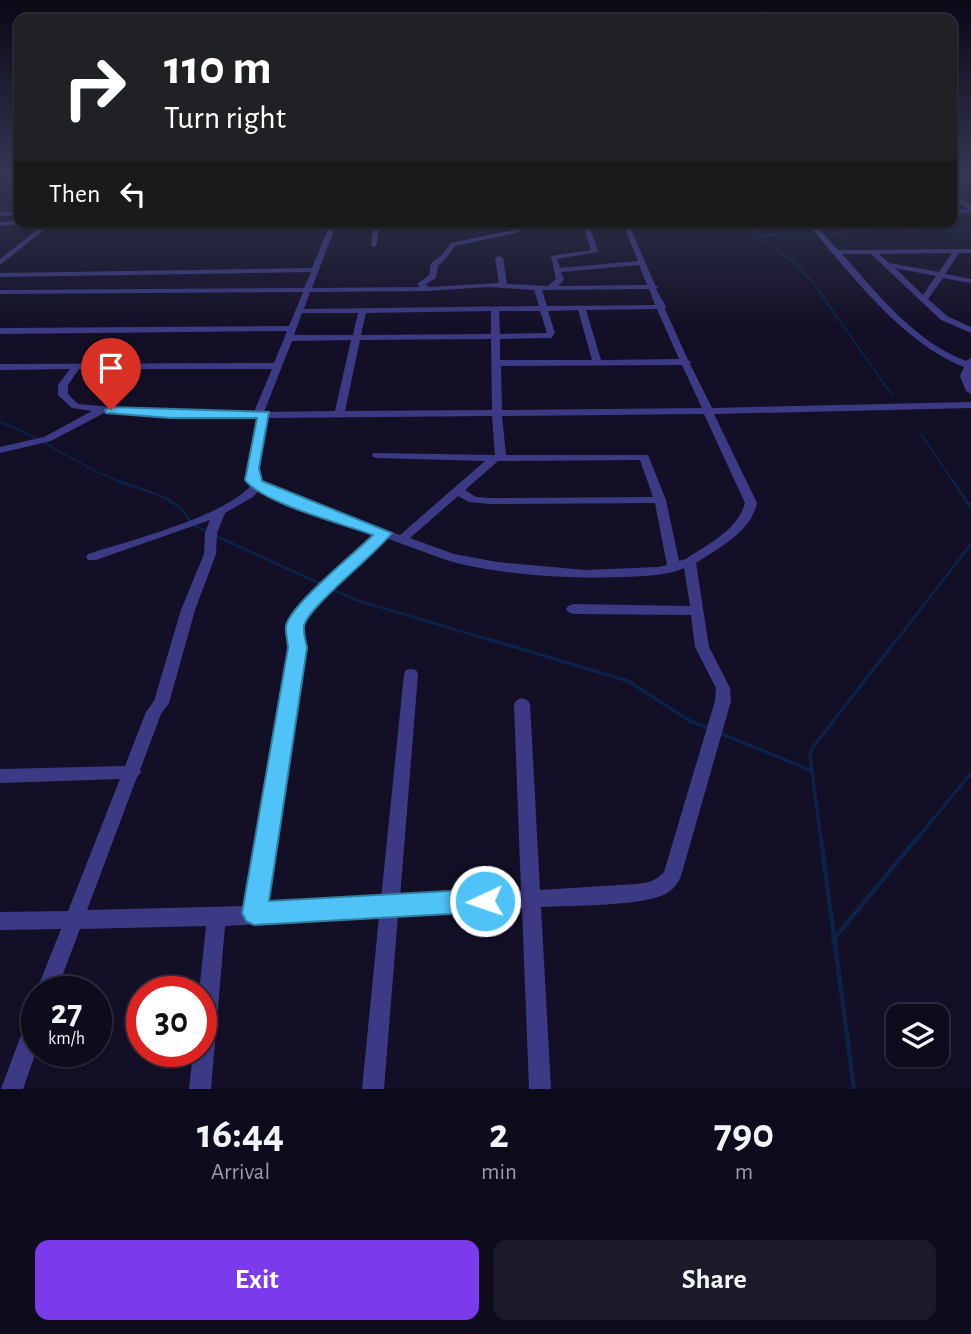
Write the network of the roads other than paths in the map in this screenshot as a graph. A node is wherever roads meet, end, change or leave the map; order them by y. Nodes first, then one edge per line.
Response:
1 (44, 228) edge
2 (332, 228) edge
3 (374, 228) edge
4 (496, 228) edge
5 (518, 228) edge
6 (587, 228) edge
7 (628, 228) edge
8 (815, 228) edge
9 (501, 233) junction
10 (374, 246) dead end
11 (957, 251) junction
12 (971, 251) edge
13 (838, 252) junction
14 (873, 252) junction
15 (499, 258) dead end
16 (642, 262) junction
17 (0, 263) edge
18 (887, 264) junction
19 (315, 270) junction
20 (556, 270) junction
21 (0, 275) edge
22 (942, 275) junction
23 (971, 281) edge
24 (503, 285) junction
25 (654, 287) junction
26 (537, 288) junction
27 (550, 288) junction
28 (427, 289) junction
29 (307, 290) junction
30 (0, 292) edge
31 (925, 299) junction
32 (662, 307) junction
33 (582, 309) junction
34 (495, 310) junction
35 (544, 310) junction
36 (298, 312) junction
37 (362, 312) junction
38 (971, 330) edge
39 (0, 331) edge
40 (290, 333) junction
41 (496, 336) junction
42 (356, 337) junction
43 (687, 362) junction
44 (970, 362) edge
45 (496, 363) junction
46 (597, 363) junction
47 (277, 366) junction
48 (0, 367) edge
49 (76, 367) junction
50 (971, 391) edge
51 (971, 405) edge
52 (102, 410) junction
53 (497, 411) junction
54 (711, 411) junction
55 (339, 414) junction
56 (261, 415) junction
57 (0, 450) edge
58 (377, 455) dead end
59 (498, 458) junction
60 (257, 485) junction
61 (458, 491) junction
62 (660, 500) junction
63 (219, 513) junction
64 (384, 533) junction
65 (402, 538) junction
66 (92, 557) dead end
67 (690, 562) junction
68 (674, 569) junction
69 (573, 609) dead end
70 (695, 611) junction
71 (411, 674) dead end
72 (522, 704) dead end
73 (133, 772) junction
74 (0, 776) edge
75 (532, 898) junction
76 (390, 906) junction
77 (254, 913) junction
78 (216, 917) junction
79 (0, 921) edge
80 (71, 921) junction
81 (52, 976) edge
82 (21, 1063) edge
83 (12, 1089) edge
84 (200, 1089) edge
85 (373, 1089) edge
86 (540, 1089) edge

1 - 17 street
2 - 19 street
3 - 10 street
4 - 9 street
5 - 9 street
6 - 20 street
7 - 16 street
8 - 13 street
9 - 28 street
11 - 12 street
11 - 14 street
11 - 22 street
13 - 14 street
13 - 44 street
14 - 18 street
15 - 24 street
16 - 20 street
16 - 25 street
18 - 22 street
18 - 31 street
19 - 21 street
19 - 29 street
20 - 27 street
22 - 23 street
22 - 31 street
24 - 26 street
24 - 28 street
25 - 27 street
25 - 32 street
26 - 27 street
26 - 35 street
28 - 29 street
29 - 30 street
29 - 36 street
31 - 38 street
32 - 33 street
32 - 43 street
33 - 35 street
33 - 46 street
34 - 35 street
34 - 37 street
34 - 41 street
35 - 41 street
36 - 37 street
36 - 40 street
37 - 42 street
39 - 40 street
40 - 42 street
40 - 47 street
41 - 42 street
41 - 45 street
42 - 55 street
43 - 46 street
43 - 54 street
44 - 50 street
45 - 46 street
45 - 53 street
47 - 49 street
47 - 56 street
48 - 49 street
49 - 52 street
51 - 54 street
52 - 56 street
52 - 57 street
53 - 54 street
53 - 55 street
53 - 59 street
54 - 67 street
55 - 56 street
56 - 60 street
58 - 59 street
59 - 61 street
59 - 62 street
60 - 63 street
60 - 64 street
61 - 62 street
61 - 65 street
62 - 68 street
63 - 66 street
63 - 73 street
64 - 65 street
64 - 77 street
65 - 68 street
67 - 68 street
67 - 70 street
69 - 70 street
70 - 75 street
71 - 76 street
72 - 75 street
73 - 74 street
73 - 80 street
75 - 76 street
75 - 86 street
76 - 77 street
76 - 85 street
77 - 78 street
78 - 80 street
78 - 84 street
79 - 80 street
80 - 81 street
82 - 83 street

